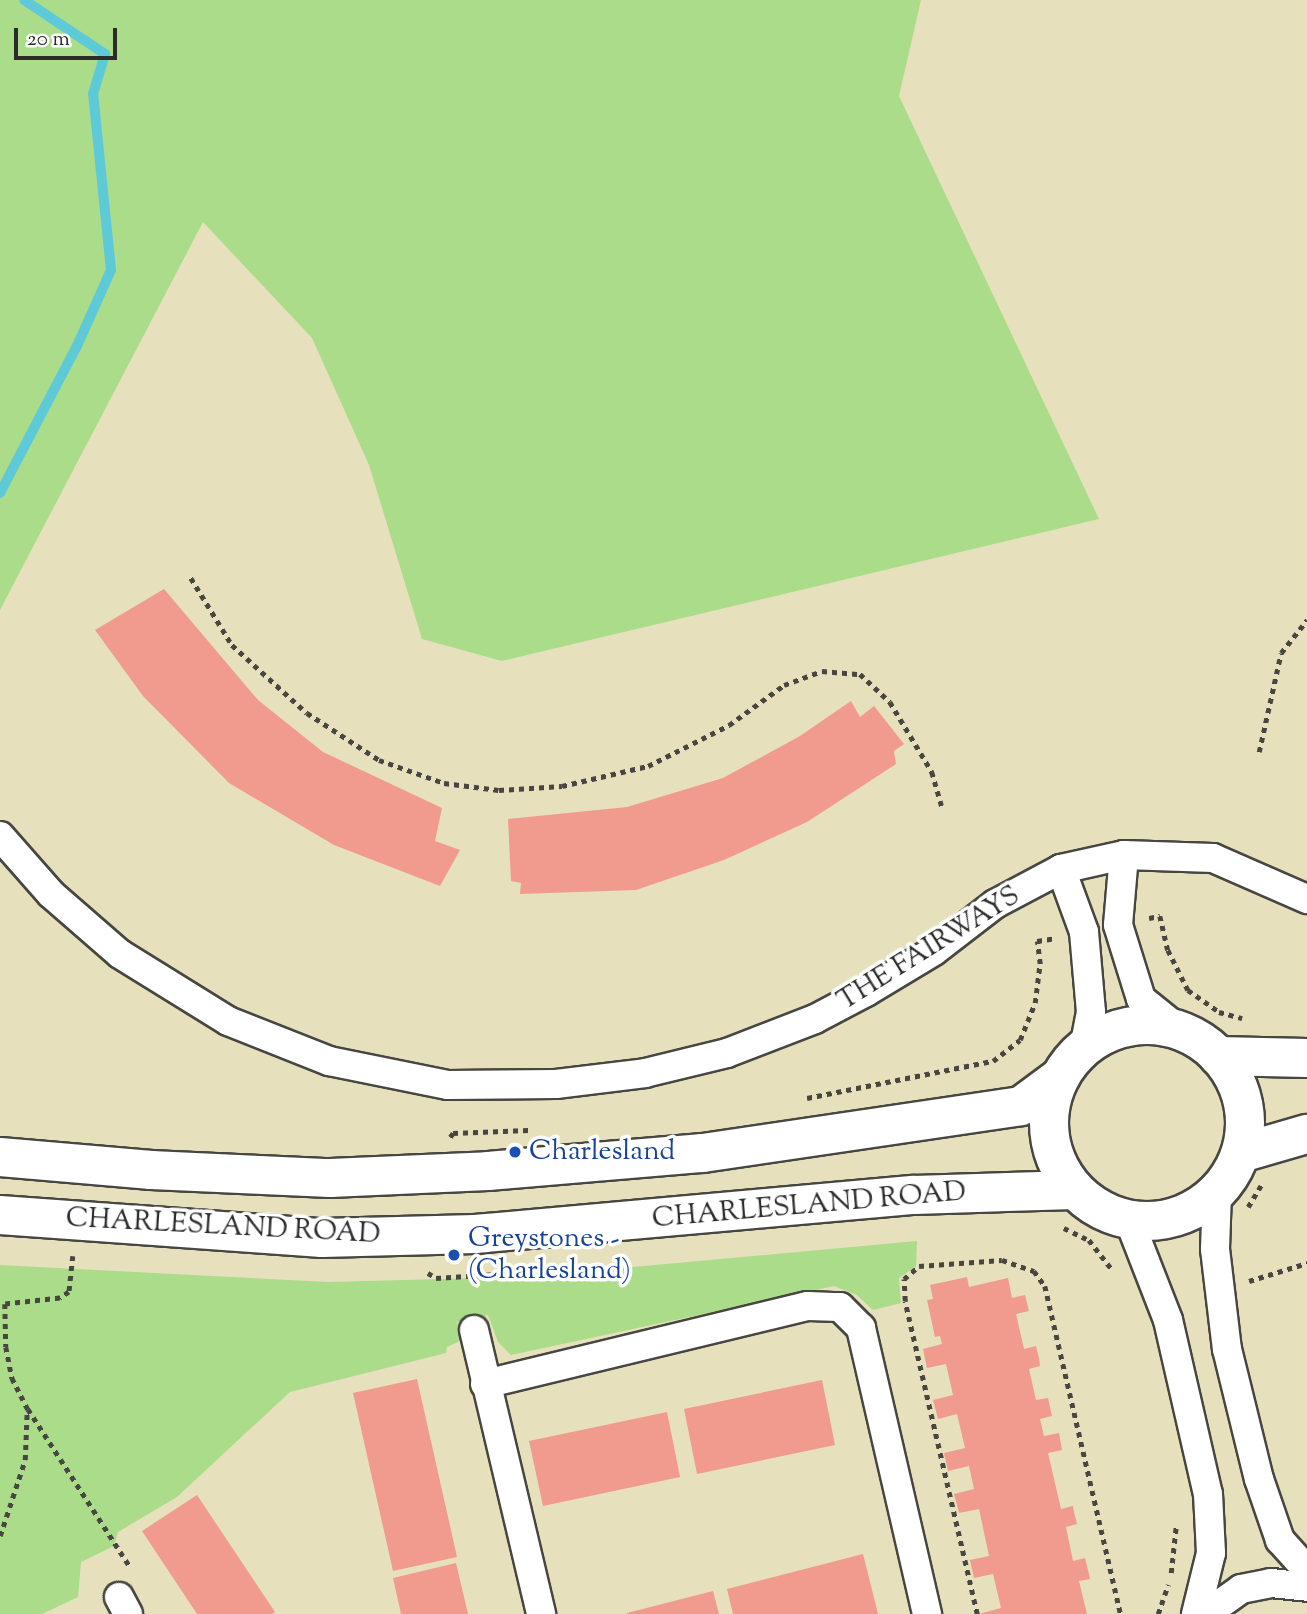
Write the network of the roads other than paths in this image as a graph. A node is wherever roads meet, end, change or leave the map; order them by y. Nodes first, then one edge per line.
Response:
1 (0, 836) edge
2 (1124, 855) junction
3 (1061, 869) junction
4 (1307, 899) edge
5 (1181, 1031) junction
6 (1084, 1047) junction
7 (1219, 1056) junction
8 (1307, 1058) edge
9 (1060, 1076) junction
10 (1307, 1134) edge
11 (0, 1157) edge
12 (1254, 1164) junction
13 (1074, 1189) junction
14 (1229, 1206) junction
15 (0, 1215) edge
16 (1129, 1220) junction
17 (474, 1330) dead end
18 (485, 1384) junction
19 (1307, 1570) edge
20 (1307, 1587) edge
21 (541, 1614) edge
22 (927, 1614) edge
23 (1196, 1614) edge
24 (1206, 1614) edge

1 - 3 street, THE FAIRWAYS
2 - 3 street, THE FAIRWAYS
2 - 4 street, THE FAIRWAYS
2 - 5 street
3 - 6 street
5 - 6 main road
5 - 7 main road
6 - 9 main road
7 - 8 main road
7 - 12 main road
9 - 11 main road, CHARLESLAND ROAD
9 - 13 main road
10 - 12 main road
12 - 14 main road
13 - 15 main road, CHARLESLAND ROAD
13 - 16 main road
14 - 16 main road
14 - 19 street
16 - 23 street
17 - 18 street
18 - 21 street
18 - 22 street
20 - 24 street

